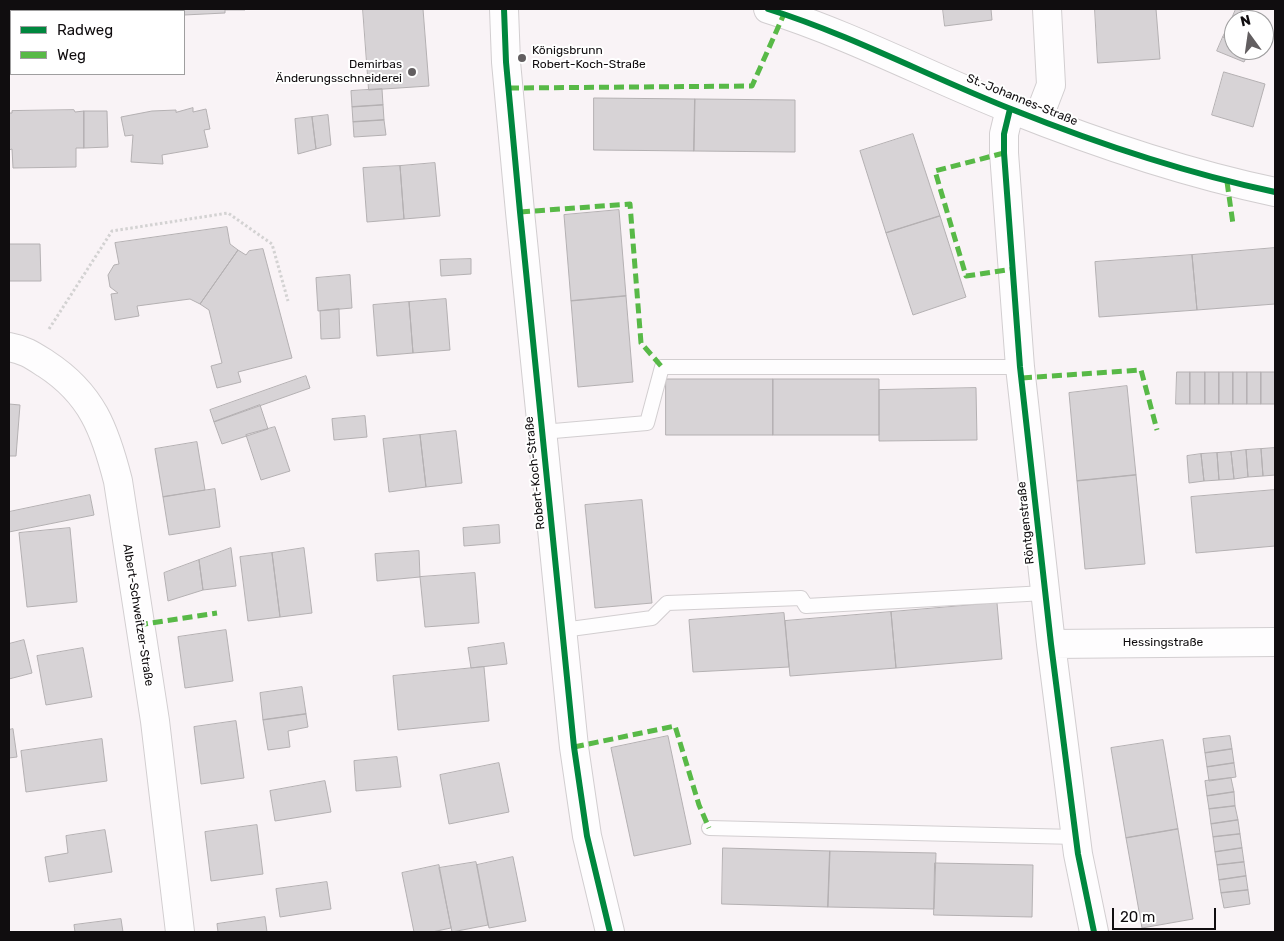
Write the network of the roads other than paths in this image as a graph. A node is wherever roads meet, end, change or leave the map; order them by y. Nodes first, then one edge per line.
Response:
1 (504, 9) edge
2 (768, 9) edge
3 (1047, 9) edge
4 (1010, 109) junction
5 (1038, 119) junction
6 (1275, 192) edge
7 (20, 351) edge
8 (1020, 367) junction
9 (542, 432) junction
10 (1046, 593) junction
11 (563, 630) junction
12 (1275, 642) edge
13 (1051, 644) junction
14 (709, 828) dead end
15 (1076, 837) junction
16 (180, 932) edge
17 (610, 932) edge
18 (1094, 932) edge

1 - 9 street, Robert-Koch-Straße
2 - 4 street, St.-Johannes-Straße
3 - 5 street
4 - 5 street, St.-Johannes-Straße
4 - 8 street, Röntgenstraße
5 - 6 street, St.-Johannes-Straße
7 - 16 street, Albert-Schweitzer-Straße
8 - 9 lane
8 - 10 street, Röntgenstraße
9 - 11 street, Robert-Koch-Straße
10 - 11 lane
10 - 13 street, Röntgenstraße
11 - 17 street, Robert-Koch-Straße
12 - 13 street, Hessingstraße
13 - 15 street, Röntgenstraße
14 - 15 lane
15 - 18 street, Röntgenstraße

